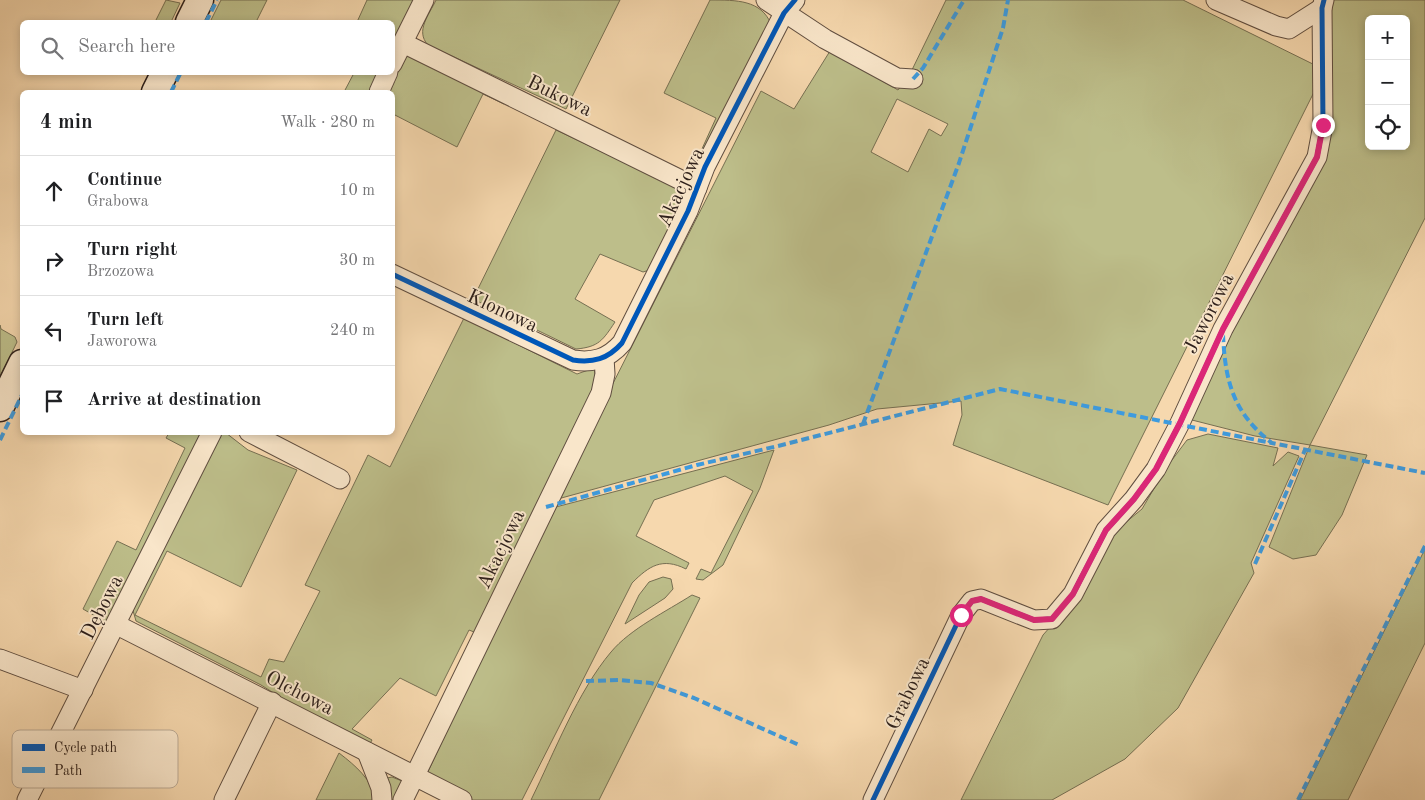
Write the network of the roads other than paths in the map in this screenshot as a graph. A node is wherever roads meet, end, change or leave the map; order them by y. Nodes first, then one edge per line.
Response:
1 (200, 0) edge
2 (424, 0) edge
3 (766, 0) edge
4 (1216, 0) edge
5 (1323, 4) edge
6 (790, 7) edge
7 (190, 20) edge
8 (403, 43) junction
9 (395, 58) edge
10 (164, 75) edge
11 (387, 75) edge
12 (913, 79) dead end
13 (156, 90) edge
14 (380, 90) edge
15 (697, 188) junction
16 (395, 275) edge
17 (604, 358) junction
18 (20, 366) edge
19 (0, 408) edge
20 (211, 435) edge
21 (255, 435) edge
22 (340, 479) dead end
23 (972, 601) joint
24 (117, 625) junction
25 (0, 659) edge
26 (83, 690) junction
27 (272, 702) junction
28 (63, 730) edge
29 (367, 752) junction
30 (414, 776) junction
31 (33, 788) edge
32 (27, 800) edge
33 (224, 800) edge
34 (382, 800) edge
35 (402, 800) edge
36 (462, 800) edge
37 (874, 800) edge

1 - 7 street
2 - 8 street
3 - 6 street
4 - 5 street
5 - 23 street, Jaworowa
6 - 12 street
6 - 15 street, Akacjowa
8 - 9 street
8 - 15 street, Bukowa
10 - 13 street
11 - 14 street
15 - 17 street, Akacjowa
16 - 17 street, Klonowa
17 - 30 street, Akacjowa
18 - 19 street
20 - 24 street, Dębowa
21 - 22 street
23 - 37 street, Grabowa
24 - 26 street, Dębowa
24 - 27 street, Olchowa
25 - 26 street
26 - 28 street, Dębowa
27 - 29 street, Olchowa
27 - 33 street
29 - 30 street, Olchowa
29 - 34 street
30 - 35 street, Akacjowa
30 - 36 street, Olchowa
31 - 32 street, Dębowa

